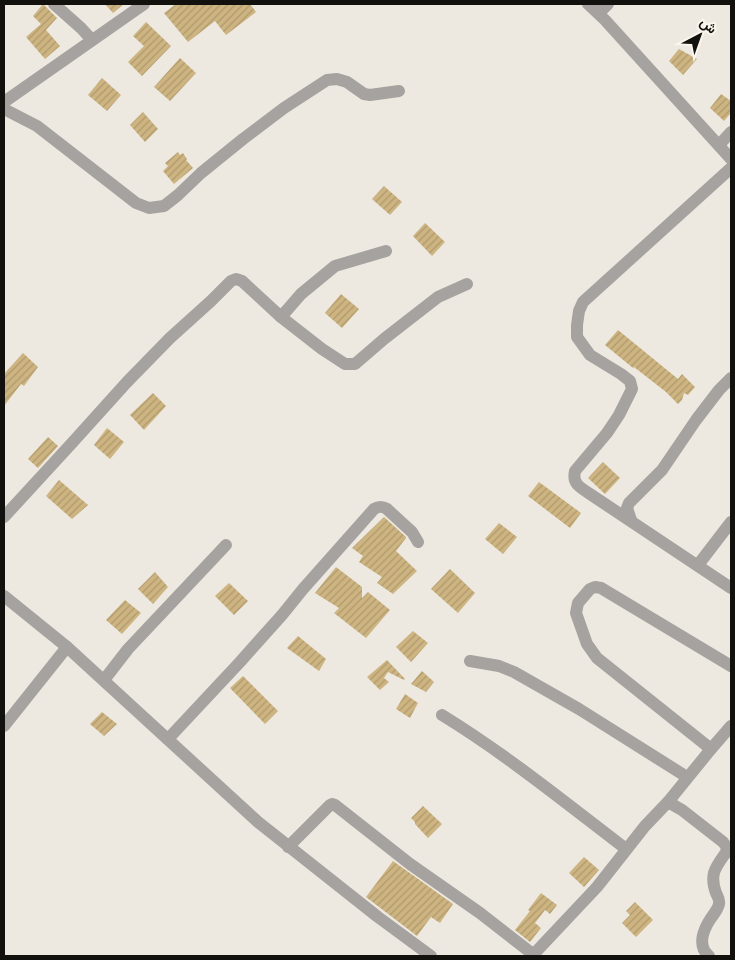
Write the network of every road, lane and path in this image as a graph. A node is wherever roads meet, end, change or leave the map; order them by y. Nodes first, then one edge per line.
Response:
1 (54, 4) edge
2 (144, 4) edge
3 (588, 4) edge
4 (608, 4) edge
5 (599, 13) junction
6 (92, 40) junction
7 (399, 91) dead end
8 (4, 102) edge
9 (4, 109) edge
10 (731, 132) edge
11 (719, 145) junction
12 (731, 159) edge
13 (731, 168) edge
14 (386, 251) dead end
15 (467, 284) dead end
16 (281, 318) junction
17 (731, 378) edge
18 (4, 517) edge
19 (631, 520) junction
20 (731, 522) edge
21 (418, 542) dead end
22 (226, 545) dead end
23 (698, 565) junction
24 (731, 588) edge
25 (4, 596) edge
26 (67, 646) junction
27 (470, 661) dead end
28 (731, 666) edge
29 (104, 680) junction
30 (442, 715) dead end
31 (4, 726) edge
32 (730, 730) edge
33 (168, 739) junction
34 (711, 749) junction
35 (687, 777) junction
36 (668, 802) junction
37 (288, 847) junction
38 (626, 849) junction
39 (431, 956) edge
40 (533, 956) edge
41 (709, 956) edge

1 - 6 street
2 - 6 street
3 - 5 street
4 - 5 street
5 - 11 street
6 - 8 street
7 - 9 street
10 - 11 street
11 - 12 street
13 - 19 street
14 - 16 street
15 - 16 street
16 - 18 street
17 - 19 street
19 - 23 street
20 - 23 street
21 - 33 street
22 - 29 street
23 - 24 street
25 - 26 street
26 - 29 street
26 - 31 street
27 - 35 street
28 - 34 street
29 - 33 street
30 - 38 street
32 - 34 street
33 - 37 street
34 - 35 street
35 - 36 street
36 - 38 street
36 - 41 street
37 - 39 street
37 - 40 street
38 - 40 street

